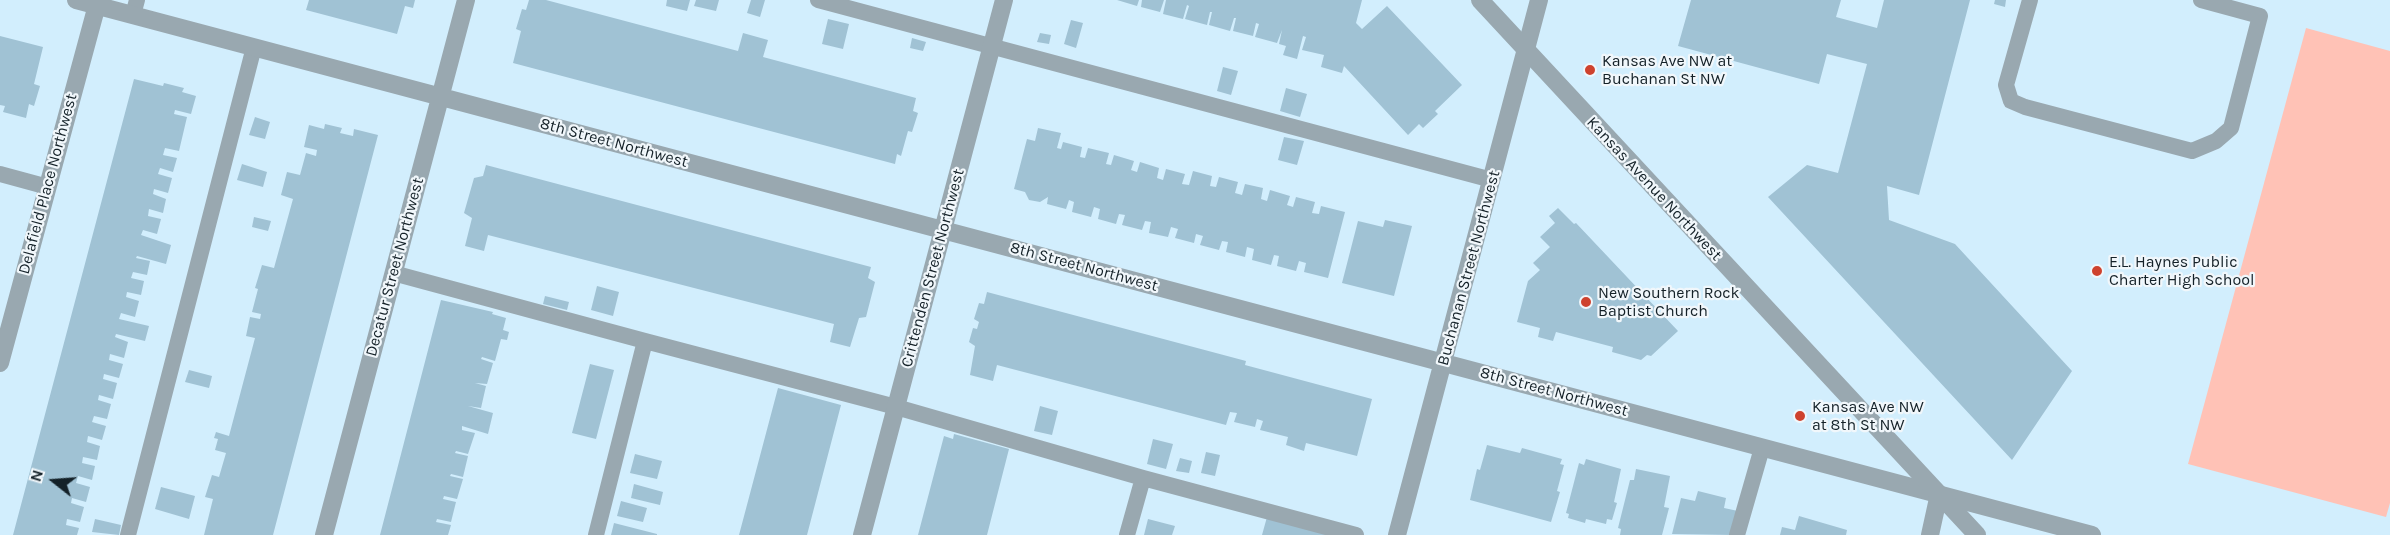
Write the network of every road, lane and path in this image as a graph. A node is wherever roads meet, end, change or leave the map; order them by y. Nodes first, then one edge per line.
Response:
1 (76, 0) edge
2 (466, 0) edge
3 (818, 0) edge
4 (1004, 0) edge
5 (1480, 0) edge
6 (1539, 0) edge
7 (2030, 0) edge
8 (2201, 0) edge
9 (97, 5) junction
10 (135, 8) edge
11 (992, 46) junction
12 (254, 47) junction
13 (1526, 52) junction
14 (440, 97) junction
15 (0, 174) edge
16 (1492, 180) junction
17 (48, 187) junction
18 (944, 231) junction
19 (393, 273) junction
20 (645, 341) junction
21 (0, 363) edge
22 (1444, 363) junction
23 (896, 407) junction
24 (1762, 447) junction
25 (1143, 478) junction
26 (1939, 495) junction
27 (128, 535) edge
28 (324, 535) edge
29 (596, 535) edge
30 (862, 535) edge
31 (1127, 535) edge
32 (1356, 535) edge
33 (1396, 535) edge
34 (1737, 535) edge
35 (1930, 535) edge
36 (1977, 535) edge
37 (2092, 535) edge

1 - 9 street, 8th Street Northwest
2 - 14 street, Decatur Street Northwest
3 - 11 lane
4 - 11 street, Crittenden Street Northwest
5 - 13 street, Kansas Avenue Northwest
6 - 13 street, Buchanan Street Northwest
7 - 8 lane
9 - 10 street, 8th Street Northwest
9 - 17 street, Delafield Place Northwest
10 - 12 street, 8th Street Northwest
11 - 16 lane
11 - 18 street, Crittenden Street Northwest
12 - 14 street, 8th Street Northwest
12 - 27 lane
13 - 16 street, Buchanan Street Northwest
13 - 26 street, Kansas Avenue Northwest
14 - 18 street, 8th Street Northwest
14 - 19 street, Decatur Street Northwest
15 - 17 lane
16 - 22 street, Buchanan Street Northwest
17 - 21 street, Delafield Place Northwest
18 - 22 street, 8th Street Northwest
18 - 23 street, Crittenden Street Northwest
19 - 20 lane
19 - 28 street, Decatur Street Northwest
20 - 23 lane
20 - 29 lane
22 - 24 street, 8th Street Northwest
22 - 33 street, Buchanan Street Northwest
23 - 25 lane
23 - 30 street, Crittenden Street Northwest
24 - 26 street, 8th Street Northwest
24 - 34 lane
25 - 31 lane
25 - 32 lane
26 - 35 street
26 - 36 street, Kansas Avenue Northwest
26 - 37 street, 8th Street Northwest

